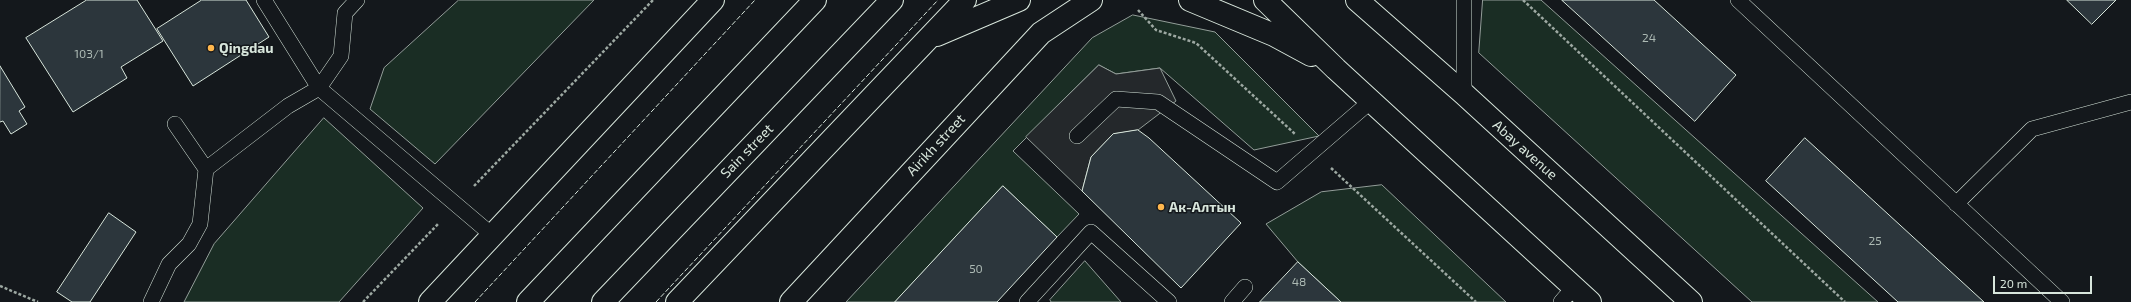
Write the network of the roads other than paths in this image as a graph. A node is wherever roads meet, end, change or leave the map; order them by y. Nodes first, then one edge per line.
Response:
1 (264, 0) edge
2 (357, 0) edge
3 (713, 0) edge
4 (815, 0) edge
5 (892, 0) edge
6 (964, 0) edge
7 (1019, 0) edge
8 (1090, 0) edge
9 (1190, 0) edge
10 (1265, 0) edge
11 (1357, 0) edge
12 (1377, 0) edge
13 (1464, 0) edge
14 (1738, 0) edge
15 (930, 38) junction
16 (1428, 63) junction
17 (1336, 69) junction
18 (319, 88) junction
19 (1464, 94) junction
20 (1371, 101) junction
21 (2131, 102) edge
22 (175, 124) dead end
23 (1076, 136) dead end
24 (206, 169) junction
25 (1956, 204) junction
26 (492, 235) junction
27 (1246, 287) dead end
28 (1568, 294) edge
29 (152, 302) edge
30 (430, 302) edge
31 (528, 302) edge
32 (603, 302) edge
33 (677, 302) edge
34 (791, 302) edge
35 (1027, 302) edge
36 (1169, 302) edge
37 (1232, 302) edge
38 (1590, 302) edge
39 (1691, 302) edge
40 (2062, 302) edge

1 - 18 lane
2 - 18 lane
3 - 26 main road
4 - 31 main road
5 - 32 main road, Sain street
6 - 15 main road
7 - 15 main road
8 - 34 main road, Airikh street
9 - 17 main road
10 - 17 main road
11 - 16 main road, Abay avenue
12 - 16 main road
13 - 19 lane
14 - 25 lane
15 - 33 main road
16 - 19 main road, Abay avenue
17 - 20 main road
18 - 24 lane
18 - 26 lane
19 - 39 main road, Abay avenue
20 - 23 lane
20 - 28 main road
21 - 25 lane
22 - 24 lane
24 - 29 lane
25 - 40 lane
26 - 30 main road
27 - 37 lane
28 - 38 main road
35 - 36 lane

